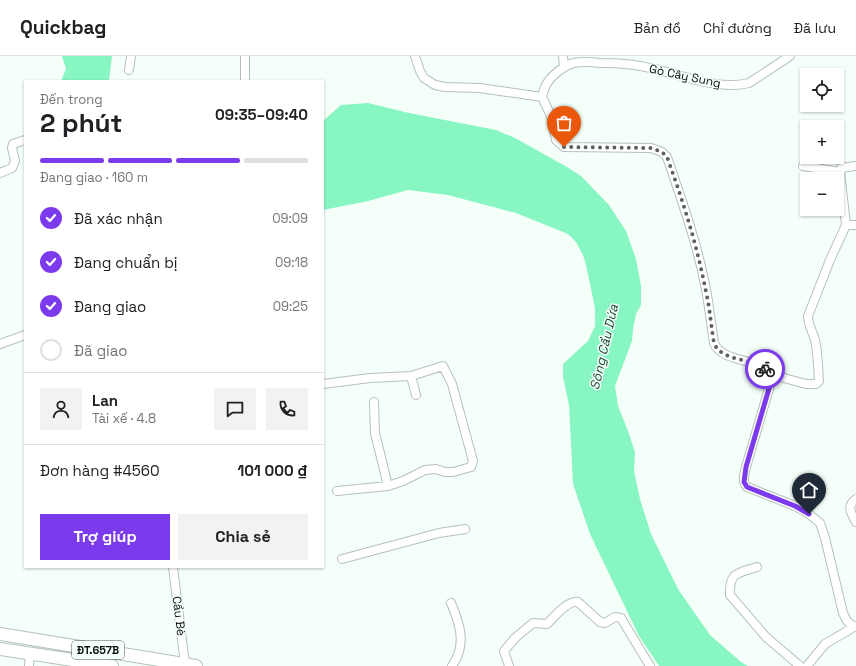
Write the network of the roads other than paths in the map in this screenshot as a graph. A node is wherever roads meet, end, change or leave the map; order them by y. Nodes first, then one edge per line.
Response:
1 (131, 56) edge
2 (245, 56) edge
3 (415, 56) edge
4 (563, 56) edge
5 (790, 56) edge
6 (777, 60) edge
7 (564, 67) junction
8 (129, 70) dead end
9 (245, 80) edge
10 (542, 97) junction
11 (24, 140) edge
12 (803, 166) dead end
13 (856, 166) edge
14 (840, 172) joint
15 (0, 173) edge
16 (844, 207) edge
17 (846, 225) junction
18 (856, 225) edge
19 (24, 335) edge
20 (0, 344) edge
21 (773, 375) junction
22 (411, 376) junction
23 (324, 384) edge
24 (416, 395) dead end
25 (374, 402) dead end
26 (388, 486) junction
27 (337, 491) dead end
28 (856, 500) edge
29 (856, 522) edge
30 (465, 529) dead end
31 (342, 559) dead end
32 (756, 567) dead end
33 (173, 568) edge
34 (451, 603) dead end
35 (855, 626) edge
36 (0, 634) edge
37 (0, 649) edge
38 (30, 653) junction
39 (189, 665) edge
40 (29, 666) edge
41 (112, 666) edge
42 (452, 666) edge
43 (509, 666) edge
44 (650, 666) edge
45 (800, 666) edge
46 (807, 666) edge

1 - 8 street
2 - 9 street
3 - 10 street
4 - 7 street
5 - 6 street, Gò Cây Sung
6 - 7 street, Gò Cây Sung
7 - 10 street, Gò Cây Sung
10 - 21 street
11 - 15 street
12 - 14 street
13 - 14 street
16 - 17 street
17 - 18 street
17 - 21 street
19 - 20 street
21 - 35 street
22 - 23 street
22 - 24 street
22 - 26 street
25 - 26 street
26 - 27 street
28 - 29 street
30 - 31 street
32 - 45 street
33 - 39 street, Cầu Bè
34 - 42 street
35 - 46 street
36 - 39 main road, ĐT.657B
37 - 38 main road, ĐT.657B
38 - 40 street
38 - 41 main road, ĐT.657B
43 - 44 street

